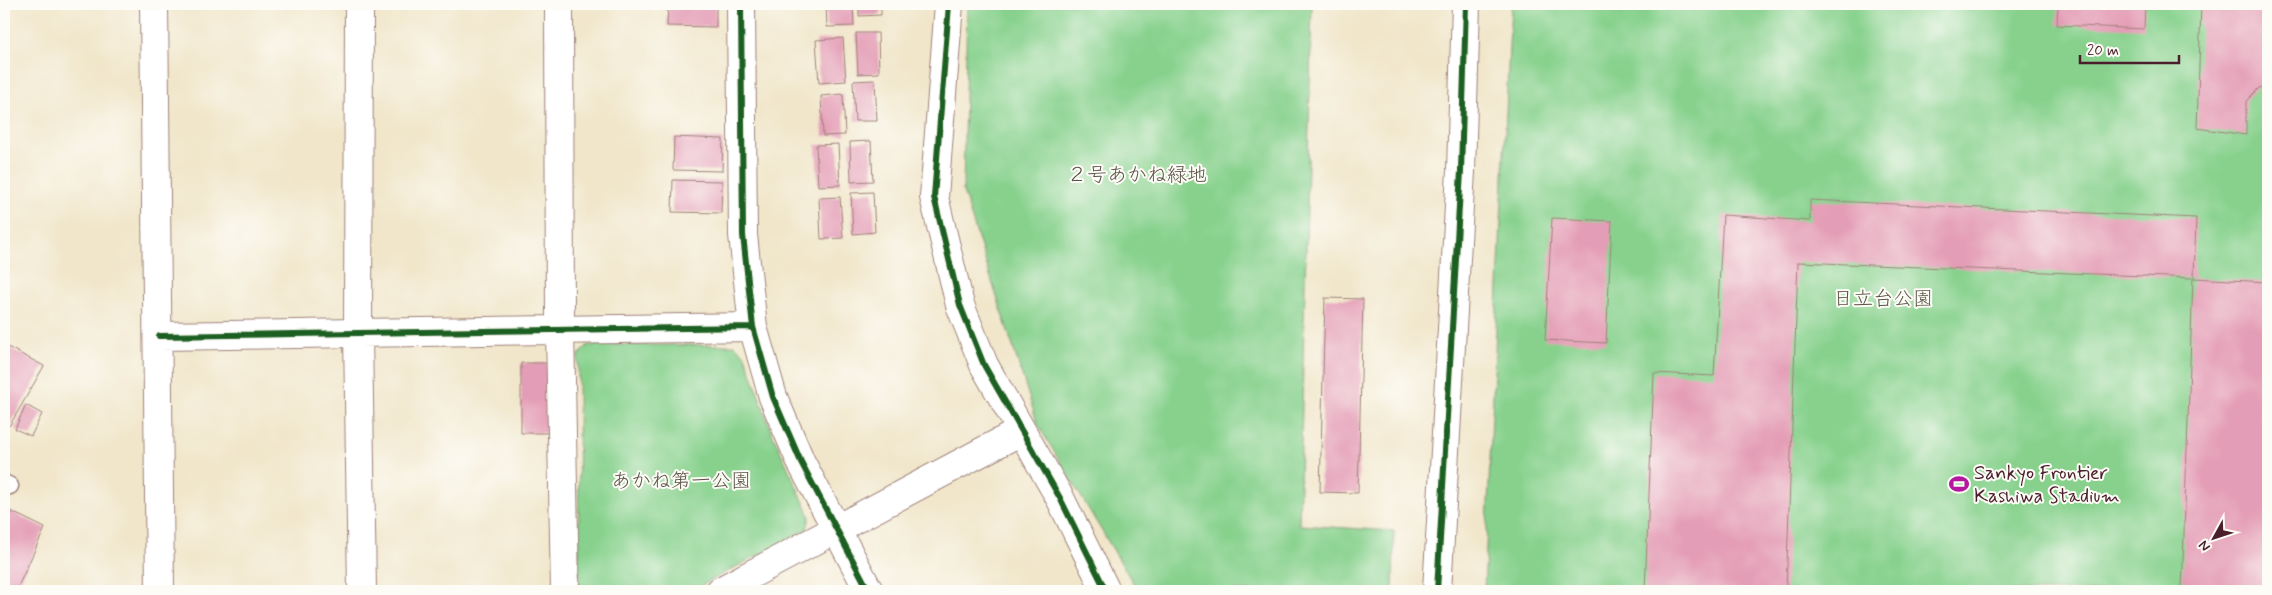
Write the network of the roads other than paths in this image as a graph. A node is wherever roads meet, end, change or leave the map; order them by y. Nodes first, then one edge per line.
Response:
1 (154, 4) edge
2 (359, 4) edge
3 (559, 4) edge
4 (741, 4) edge
5 (950, 4) edge
6 (1466, 4) edge
7 (753, 327) junction
8 (560, 329) junction
9 (358, 334) junction
10 (159, 336) junction
11 (1021, 431) junction
12 (836, 530) junction
13 (160, 591) edge
14 (362, 591) edge
15 (565, 591) edge
16 (720, 591) edge
17 (869, 591) edge
18 (1106, 591) edge
19 (1438, 591) edge

1 - 10 street
2 - 9 street
3 - 8 street
4 - 7 street
5 - 11 street
6 - 19 street
7 - 8 street
7 - 12 street
8 - 9 street
8 - 15 street
9 - 10 street
9 - 14 street
10 - 13 street
11 - 12 street
11 - 18 street
12 - 16 street
12 - 17 street

